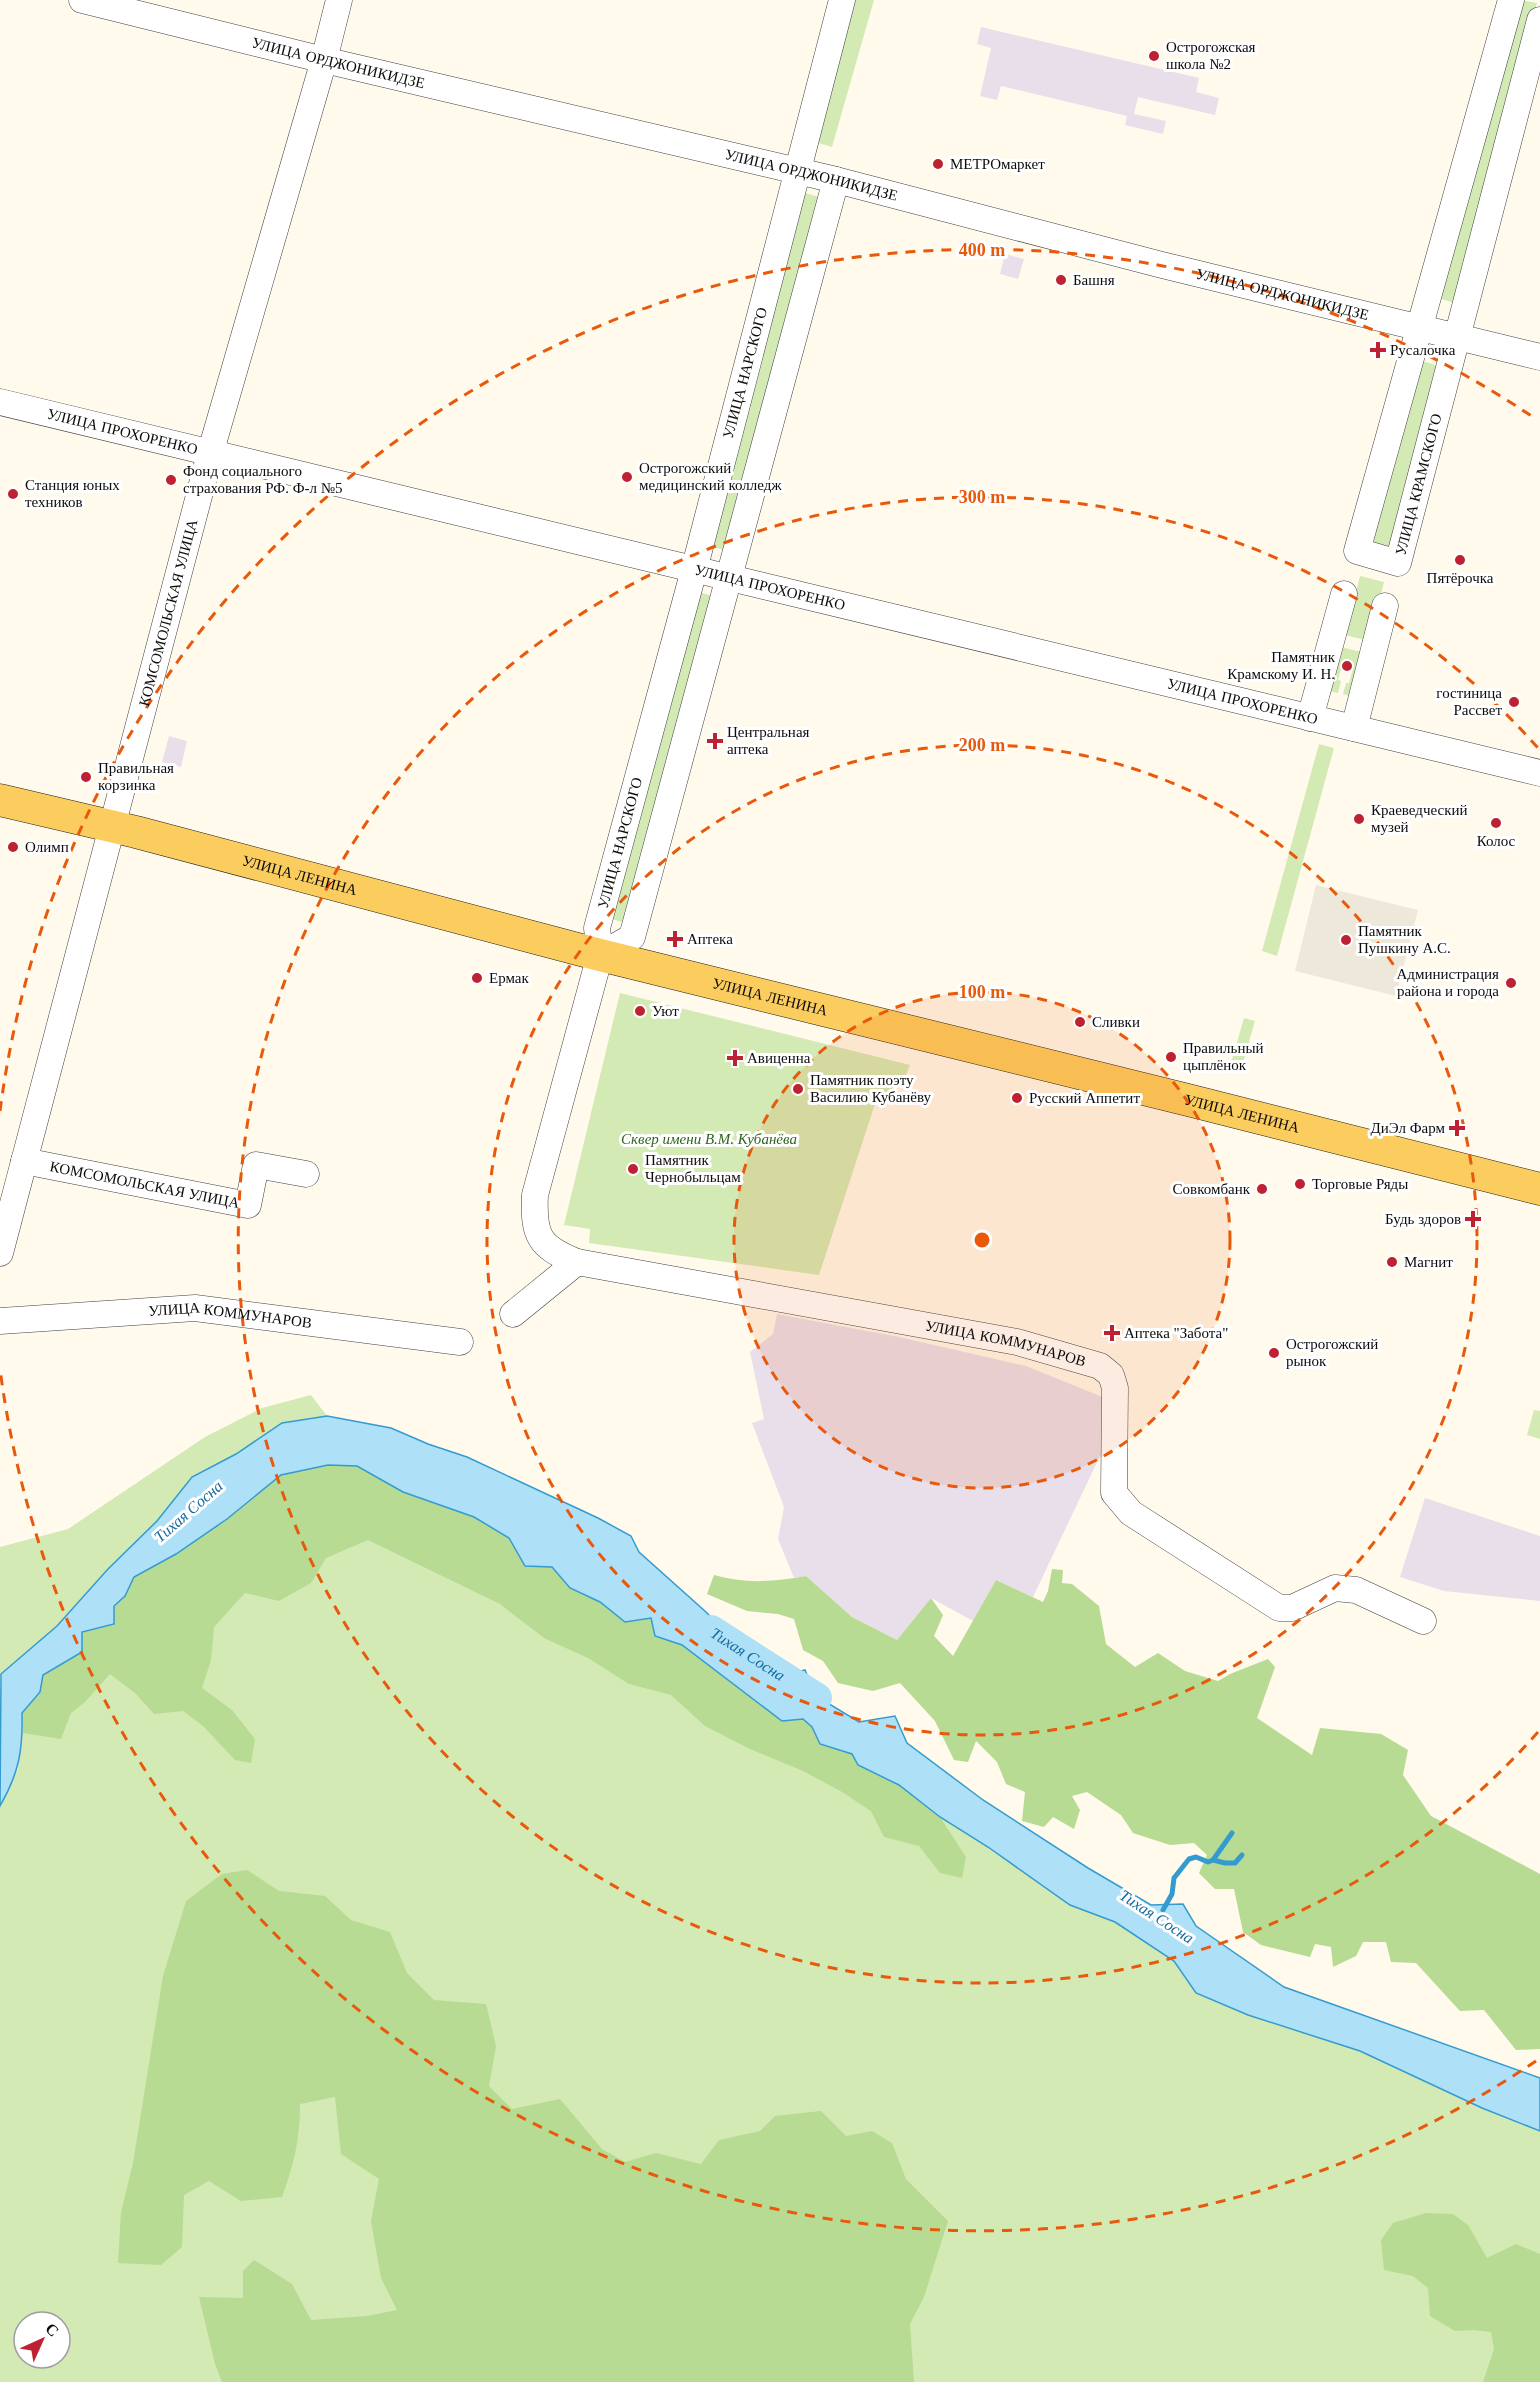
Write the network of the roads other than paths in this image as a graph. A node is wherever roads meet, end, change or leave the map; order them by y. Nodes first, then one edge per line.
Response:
1 (82, 0) edge
2 (339, 0) edge
3 (842, 0) edge
4 (1511, 0) edge
5 (1540, 20) edge
6 (324, 60) junction
7 (798, 171) junction
8 (836, 180) junction
9 (1421, 327) junction
10 (1456, 336) junction
11 (1540, 357) edge
12 (0, 402) edge
13 (210, 454) junction
14 (694, 570) junction
15 (730, 579) junction
16 (1344, 594) dead end
17 (1384, 606) dead end
18 (1310, 718) junction
19 (1354, 728) junction
20 (1540, 773) edge
21 (0, 800) edge
22 (112, 826) junction
23 (600, 955) junction
24 (24, 1161) junction
25 (306, 1174) dead end
26 (1540, 1189) edge
27 (0, 1253) edge
28 (577, 1262) junction
29 (513, 1314) dead end
30 (0, 1321) edge
31 (460, 1342) dead end
32 (1423, 1621) dead end

1 - 6 street, УЛИЦА ОРДЖОНИКИДЗЕ
2 - 6 street, КОМСОМОЛЬСКАЯ УЛИЦА
3 - 7 street, УЛИЦА НАРСКОГО
4 - 9 street, УЛИЦА КРАМСКОГО
5 - 10 street, УЛИЦА КРАМСКОГО
6 - 7 street, УЛИЦА ОРДЖОНИКИДЗЕ
6 - 13 street, КОМСОМОЛЬСКАЯ УЛИЦА
7 - 8 street, УЛИЦА ОРДЖОНИКИДЗЕ
7 - 14 street, УЛИЦА НАРСКОГО
8 - 9 street, УЛИЦА ОРДЖОНИКИДЗЕ
8 - 15 street
9 - 10 street, УЛИЦА ОРДЖОНИКИДЗЕ
9 - 10 street, УЛИЦА КРАМСКОГО
10 - 11 street, УЛИЦА ОРДЖОНИКИДЗЕ
12 - 13 street, УЛИЦА ПРОХОРЕНКО
13 - 14 street, УЛИЦА ПРОХОРЕНКО
13 - 22 street, КОМСОМОЛЬСКАЯ УЛИЦА
14 - 15 street, УЛИЦА ПРОХОРЕНКО
14 - 23 street, УЛИЦА НАРСКОГО
15 - 18 street, УЛИЦА ПРОХОРЕНКО
15 - 23 street
16 - 18 street
17 - 19 street
18 - 19 street, УЛИЦА ПРОХОРЕНКО
19 - 20 street, УЛИЦА ПРОХОРЕНКО
21 - 22 main road, УЛИЦА ЛЕНИНА
22 - 23 main road, УЛИЦА ЛЕНИНА
22 - 24 street, КОМСОМОЛЬСКАЯ УЛИЦА
23 - 26 main road, УЛИЦА ЛЕНИНА
23 - 28 street, УЛИЦА НАРСКОГО
24 - 25 street, КОМСОМОЛЬСКАЯ УЛИЦА
24 - 27 street, КОМСОМОЛЬСКАЯ УЛИЦА
28 - 29 street
28 - 32 street, УЛИЦА КОММУНАРОВ
30 - 31 street, УЛИЦА КОММУНАРОВ

